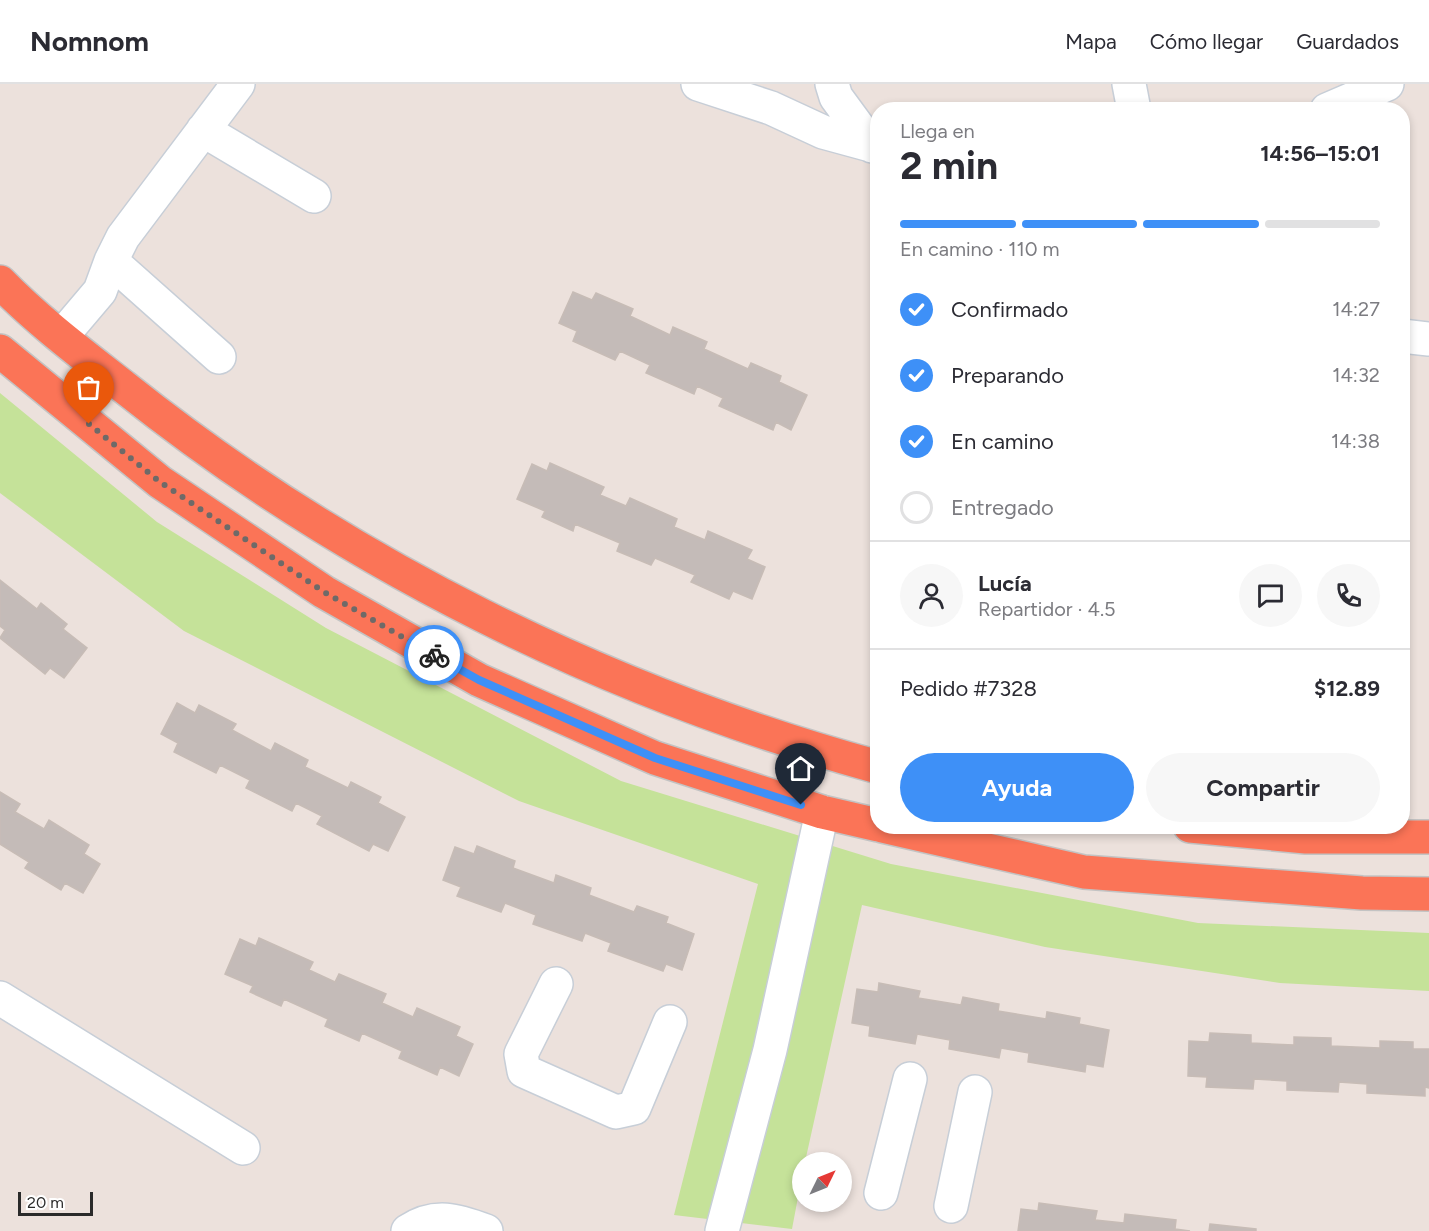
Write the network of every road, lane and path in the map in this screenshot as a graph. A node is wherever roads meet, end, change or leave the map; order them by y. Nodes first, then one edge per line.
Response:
1 (238, 84) edge
2 (698, 84) edge
3 (832, 84) edge
4 (1129, 84) edge
5 (1387, 84) edge
6 (1132, 102) edge
7 (1345, 102) edge
8 (203, 130) junction
9 (870, 140) edge
10 (870, 145) edge
11 (314, 196) dead end
12 (111, 261) junction
13 (0, 282) edge
14 (61, 337) junction
15 (1410, 337) edge
16 (1429, 339) edge
17 (0, 351) edge
18 (219, 357) dead end
19 (870, 766) edge
20 (822, 812) junction
21 (870, 824) edge
22 (915, 834) edge
23 (1274, 834) edge
24 (1429, 837) edge
25 (1429, 894) edge
26 (556, 984) dead end
27 (0, 998) edge
28 (670, 1022) dead end
29 (910, 1079) dead end
30 (975, 1092) dead end
31 (243, 1148) dead end
32 (881, 1193) dead end
33 (951, 1206) dead end
34 (408, 1231) edge
35 (486, 1231) edge
36 (722, 1231) edge

1 - 8 street
2 - 10 street
3 - 9 street
4 - 6 street
5 - 7 street
8 - 11 street
8 - 12 street
12 - 14 street
12 - 18 street
13 - 14 highway
14 - 19 highway
15 - 16 street
17 - 20 highway
20 - 21 highway
20 - 36 street
22 - 25 highway
23 - 24 highway
26 - 28 street
27 - 31 street
29 - 32 street
30 - 33 street
34 - 35 street

